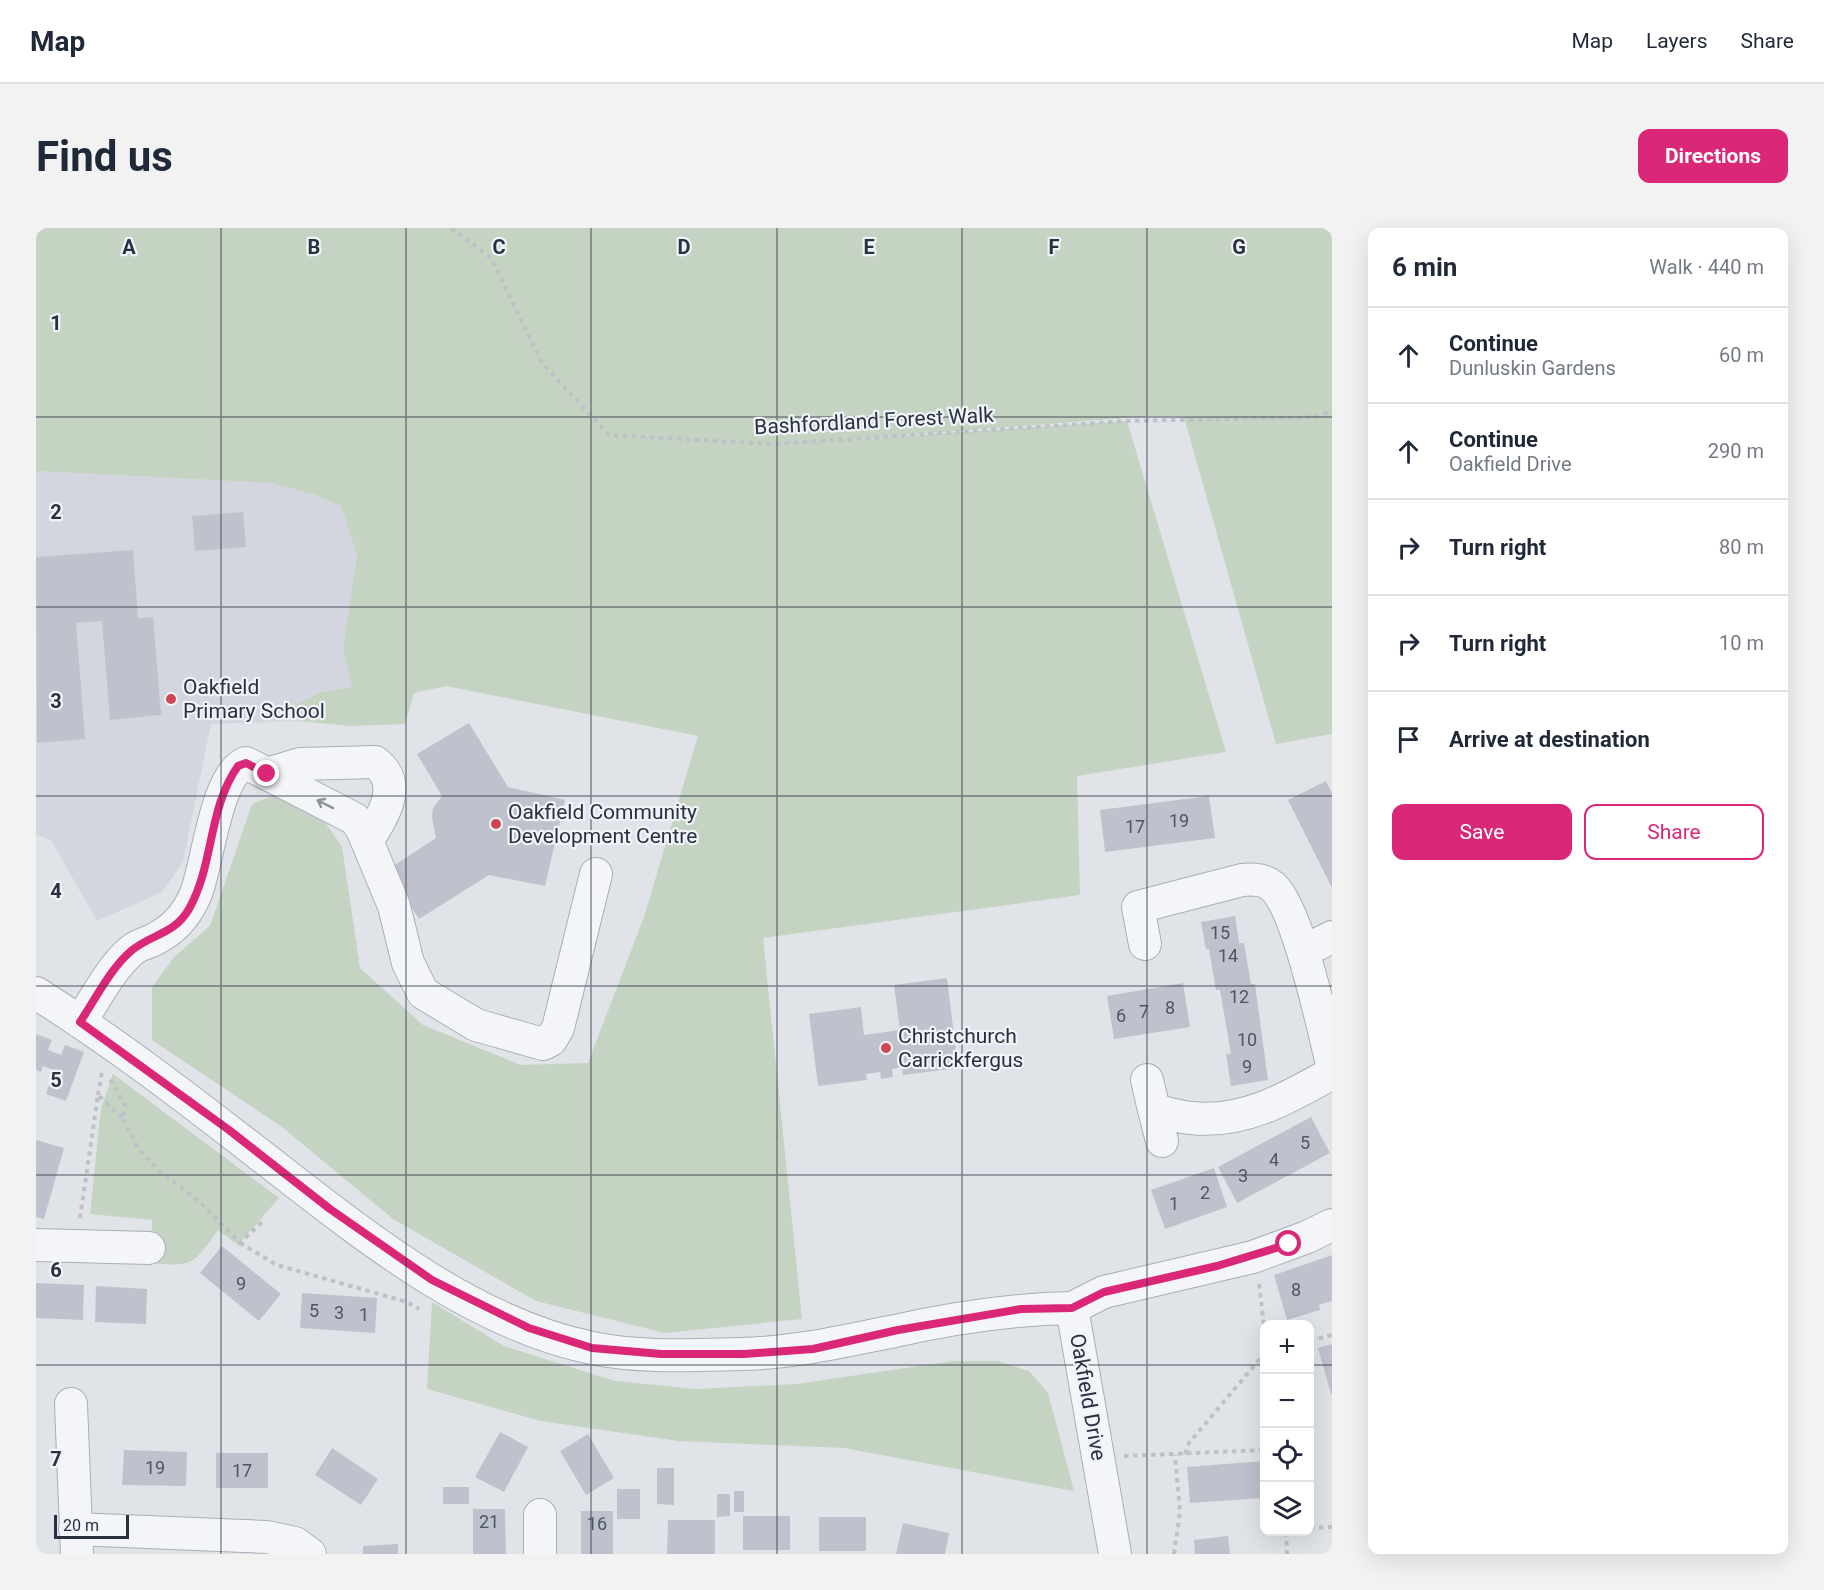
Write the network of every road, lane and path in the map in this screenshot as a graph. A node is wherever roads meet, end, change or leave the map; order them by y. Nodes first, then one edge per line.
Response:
1 (451, 228) edge
2 (1332, 411) edge
3 (267, 774) junction
4 (367, 841) junction
5 (596, 874) dead end
6 (1332, 937) edge
7 (1145, 944) dead end
8 (1304, 951) junction
9 (36, 993) edge
10 (80, 1022) junction
11 (1332, 1064) edge
12 (1332, 1073) edge
13 (1147, 1080) dead end
14 (98, 1095) junction
15 (1154, 1110) junction
16 (123, 1119) junction
17 (1162, 1141) dead end
18 (264, 1220) dead end
19 (1332, 1224) edge
20 (240, 1243) junction
21 (36, 1245) edge
22 (76, 1246) junction
23 (149, 1248) dead end
24 (1253, 1257) junction
25 (1072, 1308) junction
26 (419, 1309) dead end
27 (1263, 1320) edge
28 (1332, 1335) edge
29 (1314, 1340) edge
30 (1260, 1359) edge
31 (70, 1404) dead end
32 (1260, 1450) edge
33 (1185, 1454) junction
34 (1175, 1455) junction
35 (1099, 1456) junction
36 (540, 1515) dead end
37 (1332, 1527) edge
38 (1314, 1528) edge
39 (1286, 1536) edge
40 (76, 1541) edge
41 (310, 1554) edge
42 (540, 1554) edge
43 (1115, 1554) edge
44 (1174, 1554) edge
45 (1287, 1554) edge

1 - 2 path, Bashfordland Forest Walk
4 -> 3 street
3 - 4 street
3 - 10 street
4 - 5 street
6 - 8 street
7 - 8 street
8 - 11 street
9 - 10 street, Oakfield Drive
10 - 25 street, Oakfield Drive
12 - 15 street
13 - 15 street
14 - 16 path
14 - 16 path
14 - 22 path
15 - 17 street
16 - 20 path
18 - 20 path
19 - 24 street
20 - 26 path
21 - 22 street
22 - 23 street
24 - 25 street
24 - 27 path
25 - 35 street, Oakfield Drive
28 - 29 path
30 - 33 path
31 - 40 street
32 - 33 path
33 - 34 path
34 - 35 path
34 - 44 path
35 - 43 street, Oakfield Drive
36 - 42 street
37 - 38 path
39 - 45 path
40 - 41 street

